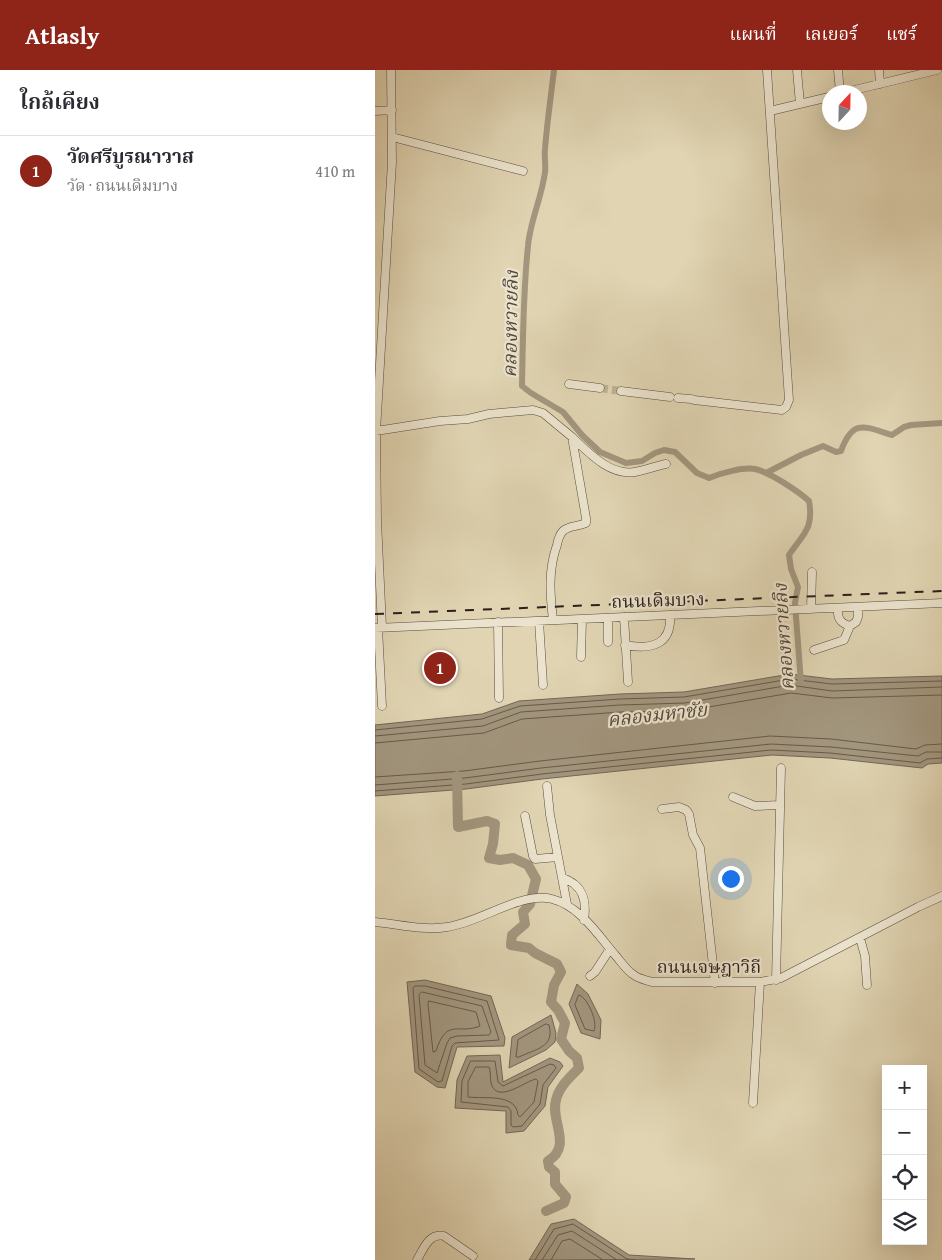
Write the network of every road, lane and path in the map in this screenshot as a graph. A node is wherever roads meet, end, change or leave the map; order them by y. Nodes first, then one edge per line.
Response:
1 (391, 70) edge
2 (767, 70) edge
3 (797, 70) edge
4 (838, 70) edge
5 (879, 70) edge
6 (937, 70) edge
7 (922, 72) edge
8 (881, 84) junction
9 (839, 85) edge
10 (867, 87) edge
11 (822, 98) edge
12 (800, 104) junction
13 (393, 110) junction
14 (375, 111) edge
15 (770, 111) junction
16 (392, 138) junction
17 (523, 171) dead end
18 (569, 384) dead end
19 (600, 388) tunnel mouth
20 (621, 391) tunnel mouth
21 (376, 431) edge
22 (572, 437) junction
23 (666, 464) dead end
24 (812, 572) dead end
25 (942, 604) edge
26 (858, 607) junction
27 (838, 608) junction
28 (806, 609) junction
29 (670, 615) junction
30 (624, 617) junction
31 (609, 618) junction
32 (582, 619) junction
33 (539, 620) junction
34 (553, 620) junction
35 (498, 622) junction
36 (850, 626) junction
37 (379, 628) edge
38 (608, 642) dead end
39 (625, 645) junction
40 (814, 650) dead end
41 (581, 657) dead end
42 (628, 682) dead end
43 (543, 685) dead end
44 (499, 698) dead end
45 (382, 706) dead end
46 (781, 768) dead end
47 (547, 786) dead end
48 (733, 797) dead end
49 (780, 805) junction
50 (662, 809) dead end
51 (525, 816) dead end
52 (558, 857) junction
53 (563, 878) junction
54 (942, 896) edge
55 (567, 904) junction
56 (585, 920) junction
57 (375, 922) edge
58 (860, 938) junction
59 (611, 950) junction
60 (589, 976) dead end
61 (776, 980) junction
62 (760, 982) junction
63 (715, 983) junction
64 (867, 985) dead end
65 (753, 1103) dead end
66 (473, 1256) dead end
67 (417, 1260) edge

1 - 13 street
2 - 15 street
3 - 12 street
4 - 9 street
5 - 8 street
6 - 7 street
7 - 8 street
8 - 10 street
11 - 12 street
12 - 15 street
13 - 14 street
13 - 16 street
15 - 20 street
16 - 17 street
16 - 21 street
18 - 19 street
21 - 22 street
21 - 37 street
22 - 23 street
22 - 34 street
24 - 28 street
25 - 26 street, ถนนเดิมบาง
26 - 27 street, ถนนเดิมบาง
26 - 36 street
27 - 28 street, ถนนเดิมบาง
27 - 36 street
28 - 29 street, ถนนเดิมบาง
29 - 30 street, ถนนเดิมบาง
29 - 39 street
30 - 31 street, ถนนเดิมบาง
30 - 39 street
31 - 32 street, ถนนเดิมบาง
31 - 38 street
32 - 34 street, ถนนเดิมบาง
32 - 41 street
33 - 34 street, ถนนเดิมบาง
33 - 35 street, ถนนเดิมบาง
33 - 43 street
35 - 37 street, ถนนเดิมบาง
35 - 44 street
36 - 40 street
37 - 45 street
39 - 42 street
46 - 49 street
47 - 52 street
48 - 49 street
49 - 61 street
50 - 63 street
51 - 52 street
52 - 53 street
53 - 55 street
53 - 56 street
54 - 58 street, ถนนเจษฎาวิถี
55 - 56 street, ถนนเจษฎาวิถี
55 - 57 street, ถนนเจษฎาวิถี
56 - 59 street, ถนนเจษฎาวิถี
58 - 61 street, ถนนเจษฎาวิถี
58 - 64 street
59 - 60 street
59 - 63 street, ถนนเจษฎาวิถี
61 - 62 street, ถนนเจษฎาวิถี
62 - 63 street, ถนนเจษฎาวิถี
62 - 65 street
66 - 67 street

